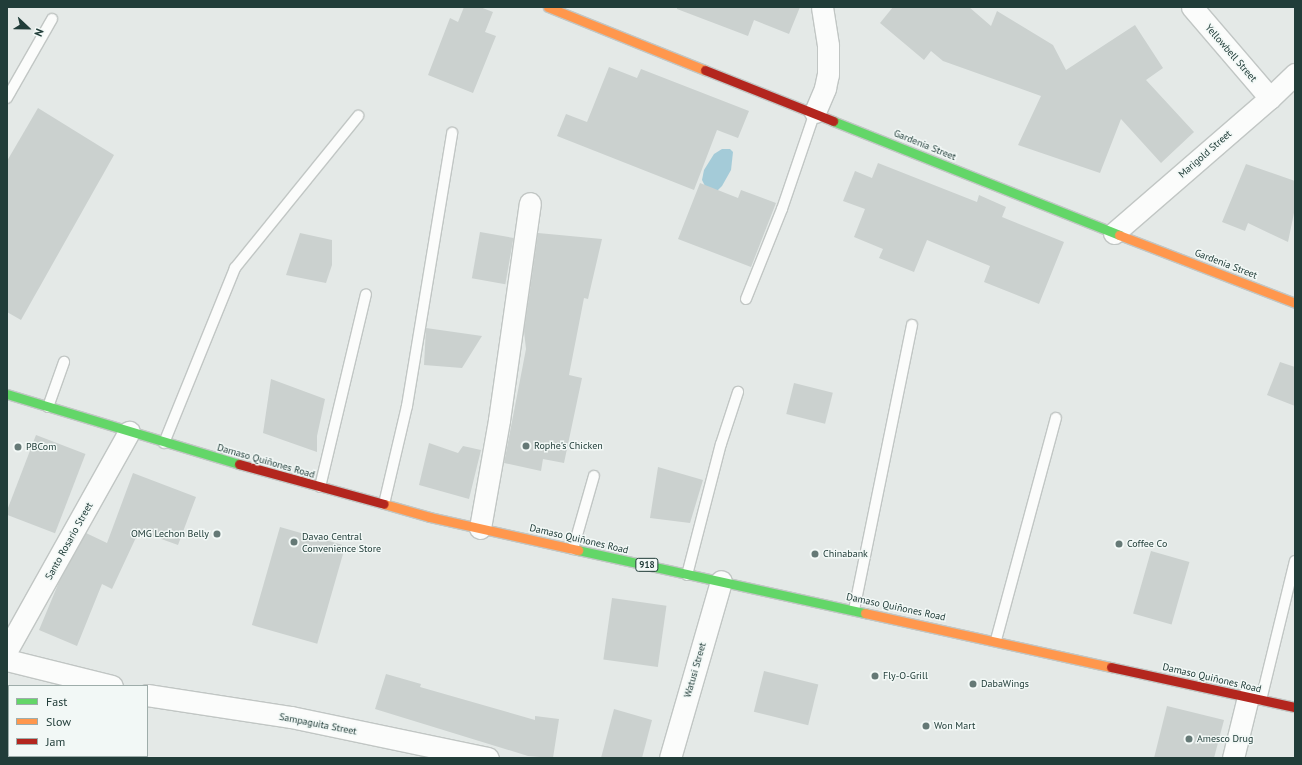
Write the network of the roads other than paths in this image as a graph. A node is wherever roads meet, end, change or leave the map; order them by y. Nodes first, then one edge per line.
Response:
1 (548, 7) edge
2 (822, 7) edge
3 (1192, 7) edge
4 (52, 19) dead end
5 (1295, 74) edge
6 (7, 98) edge
7 (1270, 98) junction
8 (815, 112) junction
9 (358, 116) dead end
10 (452, 133) dead end
11 (530, 203) dead end
12 (1114, 233) junction
13 (366, 294) dead end
14 (746, 299) dead end
15 (1295, 302) edge
16 (912, 325) dead end
17 (64, 362) dead end
18 (738, 392) dead end
19 (7, 394) edge
20 (48, 407) junction
21 (1056, 418) dead end
22 (129, 432) junction
23 (164, 443) junction
24 (594, 476) dead end
25 (320, 487) junction
26 (384, 504) junction
27 (480, 528) junction
28 (573, 549) junction
29 (1295, 561) edge
30 (687, 574) junction
31 (721, 581) junction
32 (854, 610) junction
33 (996, 640) junction
34 (7, 650) edge
35 (7, 660) edge
36 (108, 685) edge
37 (148, 695) edge
38 (1255, 698) junction
39 (1295, 707) edge
40 (488, 758) edge
41 (670, 758) edge
42 (1232, 758) edge

1 - 8 main road, Gardenia Street
2 - 8 street
3 - 7 street, Yellowbell Street
4 - 6 lane
5 - 7 street, Marigold Street
7 - 12 street, Marigold Street
8 - 12 main road, Gardenia Street
8 - 14 lane
9 - 23 lane
10 - 26 lane
11 - 27 street
12 - 15 main road, Gardenia Street
13 - 25 lane
16 - 32 lane
17 - 20 lane
18 - 30 lane
19 - 20 main road, Damaso Quiñones Road / 918
20 - 22 main road, Damaso Quiñones Road / 918
21 - 33 lane
22 - 23 main road, Damaso Quiñones Road / 918
22 - 34 street, Santo Rosario Street
23 - 25 main road, Damaso Quiñones Road / 918
24 - 28 lane
25 - 26 main road, Damaso Quiñones Road / 918
26 - 27 main road, Damaso Quiñones Road / 918
27 - 28 main road, Damaso Quiñones Road / 918
28 - 30 main road, Damaso Quiñones Road / 918
29 - 38 lane
30 - 31 main road, Damaso Quiñones Road / 918
31 - 32 main road, Damaso Quiñones Road / 918
31 - 41 street, Watusi Street
32 - 33 main road, Damaso Quiñones Road / 918
33 - 38 main road, Damaso Quiñones Road / 918
35 - 36 street
37 - 40 street, Sampaguita Street
38 - 39 main road, Damaso Quiñones Road / 918
38 - 42 street

